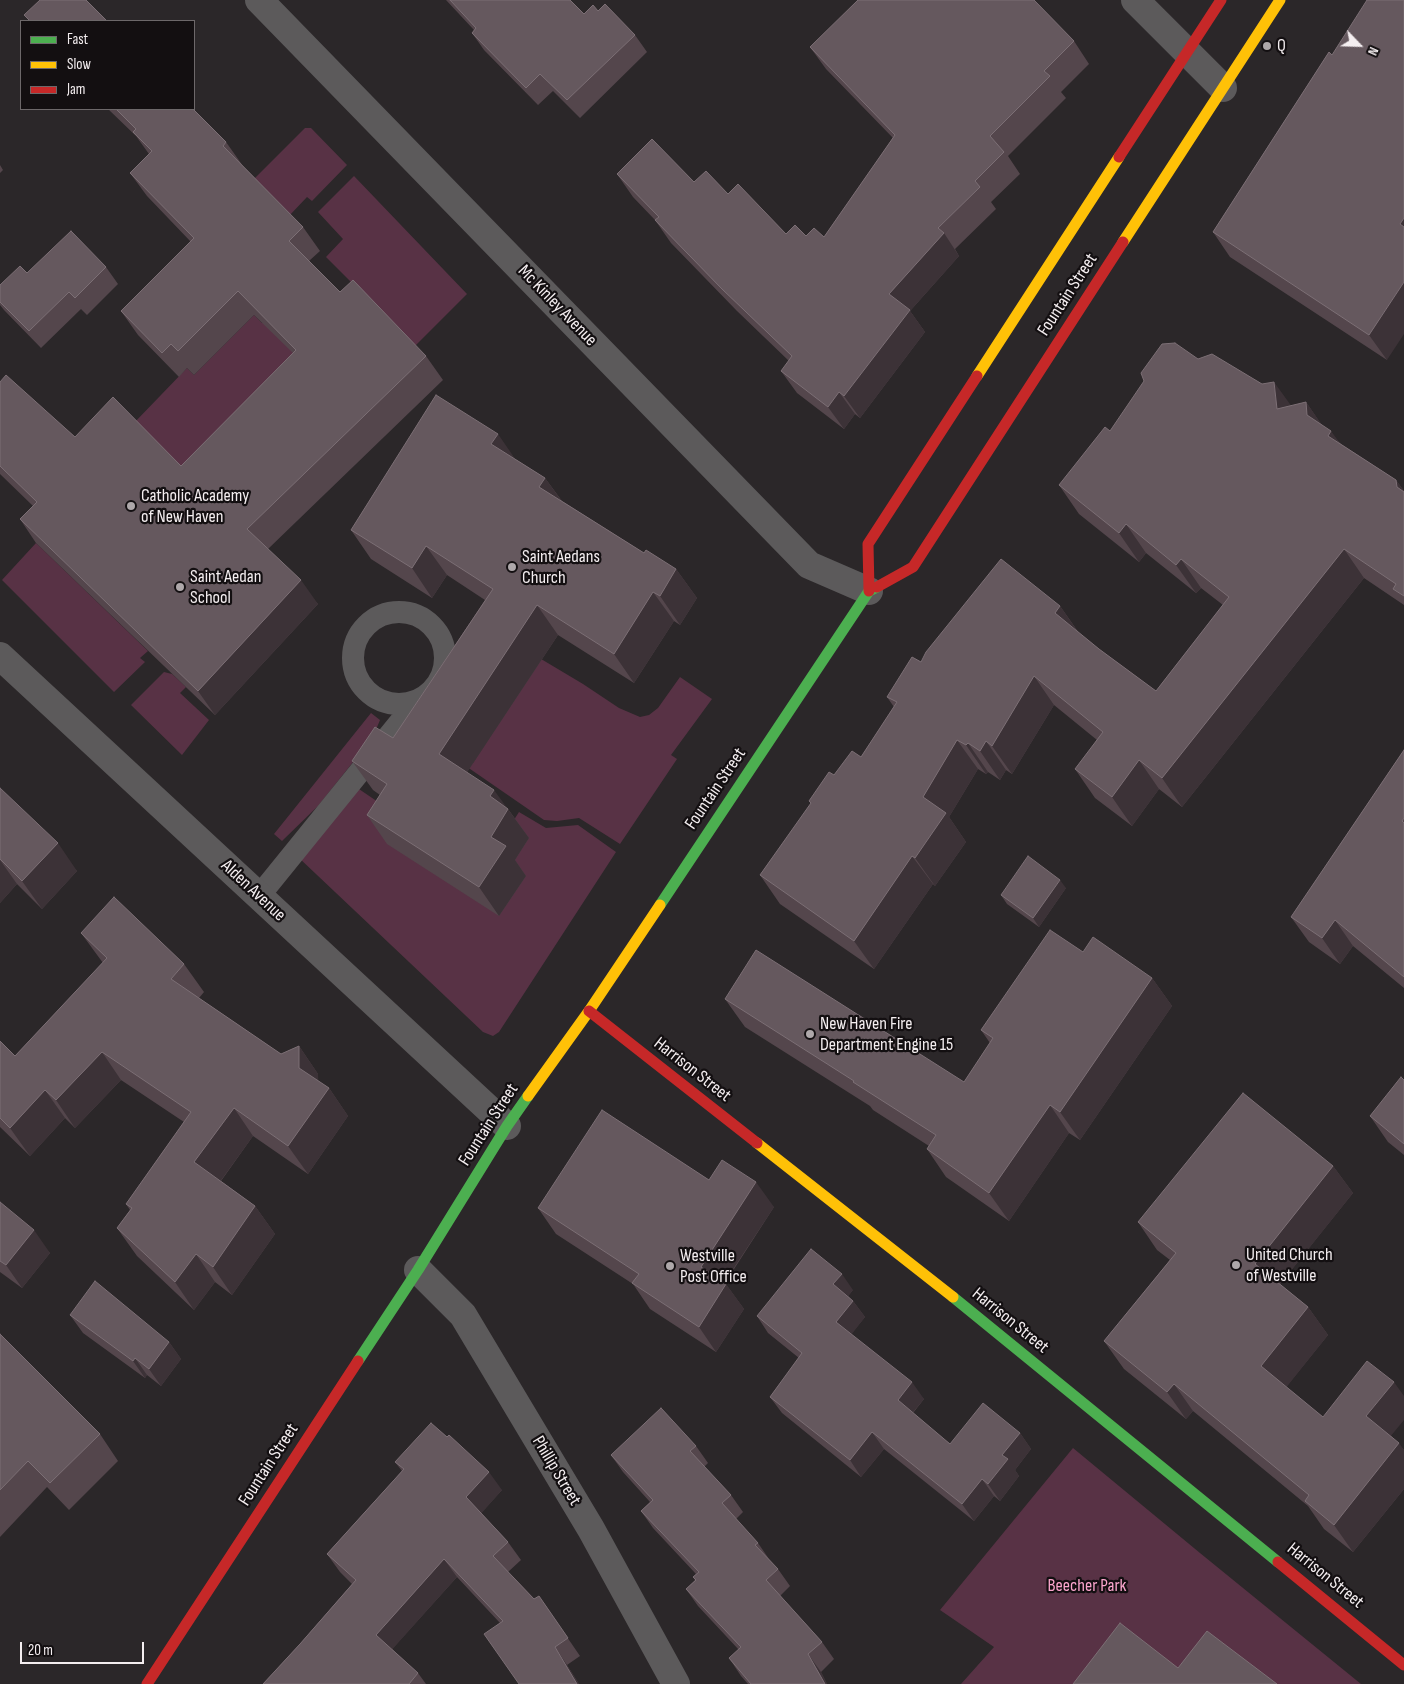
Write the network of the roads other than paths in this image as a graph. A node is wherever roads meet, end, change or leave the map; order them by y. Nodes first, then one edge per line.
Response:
1 (259, 0) edge
2 (1135, 0) edge
3 (1221, 0) edge
4 (1280, 0) edge
5 (1187, 52) junction
6 (1224, 88) junction
7 (869, 591) junction
8 (0, 656) edge
9 (417, 701) junction
10 (259, 896) junction
11 (589, 1010) junction
12 (507, 1126) junction
13 (418, 1270) junction
14 (1404, 1664) edge
15 (147, 1684) edge
16 (676, 1684) edge

1 - 7 street, Mc Kinley Avenue
2 - 5 street
3 - 5 main road, Fountain Street
4 - 6 main road, Fountain Street
5 - 6 street
5 - 7 main road, Fountain Street
6 - 7 main road, Fountain Street
7 - 11 main road, Fountain Street
8 - 10 street, Alden Avenue
9 - 9 lane
9 - 10 lane
10 - 12 street, Alden Avenue
11 - 12 main road, Fountain Street
11 - 14 main road, Harrison Street
12 - 13 main road, Fountain Street
13 - 15 main road, Fountain Street
13 - 16 street, Phillip Street

